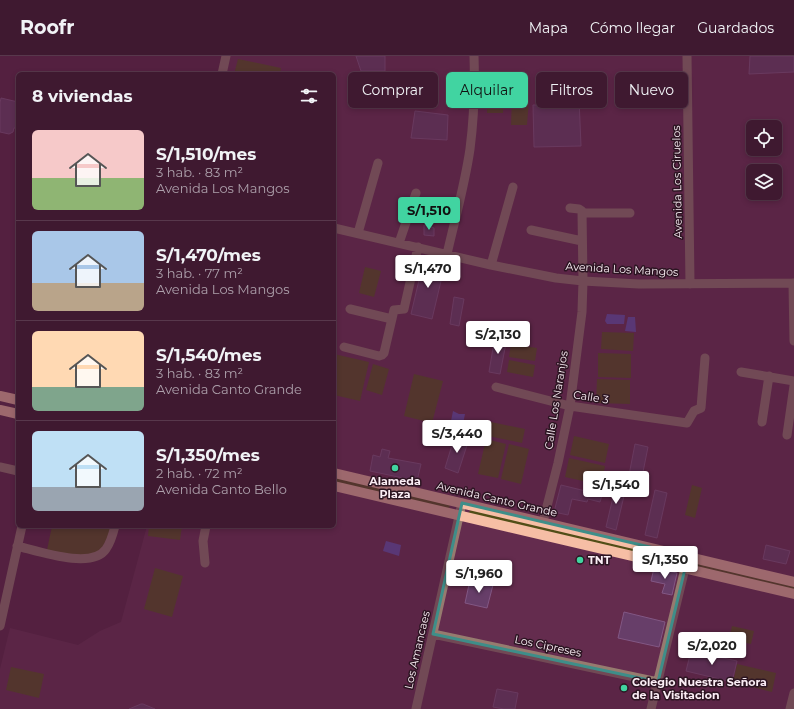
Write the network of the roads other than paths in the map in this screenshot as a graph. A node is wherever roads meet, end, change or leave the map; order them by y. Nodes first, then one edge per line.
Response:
1 (226, 56) edge
2 (474, 56) edge
3 (687, 56) edge
4 (222, 72) edge
5 (378, 163) dead end
6 (513, 187) dead end
7 (416, 192) dead end
8 (570, 208) dead end
9 (630, 212) dead end
10 (582, 213) junction
11 (336, 228) edge
12 (531, 230) dead end
13 (358, 234) junction
14 (582, 241) junction
15 (399, 243) junction
16 (418, 247) junction
17 (447, 254) junction
18 (491, 265) junction
19 (583, 281) junction
20 (794, 283) edge
21 (690, 284) junction
22 (350, 309) dead end
23 (392, 319) junction
24 (794, 341) edge
25 (344, 347) dead end
26 (705, 358) dead end
27 (741, 372) dead end
28 (769, 376) junction
29 (794, 381) edge
30 (794, 386) edge
31 (496, 387) dead end
32 (0, 396) edge
33 (16, 400) edge
34 (570, 406) junction
35 (0, 410) edge
36 (16, 414) edge
37 (762, 422) dead end
38 (788, 435) dead end
39 (0, 467) edge
40 (16, 471) edge
41 (336, 473) edge
42 (336, 486) edge
43 (462, 504) junction
44 (460, 516) junction
45 (543, 522) junction
46 (22, 528) edge
47 (114, 528) edge
48 (206, 528) edge
49 (17, 546) junction
50 (688, 556) junction
51 (205, 563) dead end
52 (684, 567) junction
53 (794, 582) edge
54 (794, 594) edge
55 (0, 626) edge
56 (433, 634) junction
57 (658, 682) junction
58 (794, 693) edge
59 (416, 709) edge
60 (651, 709) edge
61 (790, 709) edge

1 - 4 street
2 - 17 street
3 - 21 street, Avenida Los Ciruelos
5 - 13 street
6 - 18 street
7 - 15 street
8 - 10 street
9 - 10 street
10 - 14 street, Calle Los Naranjos
11 - 13 street, Avenida Los Mangos
12 - 14 street
13 - 15 street, Avenida Los Mangos
14 - 19 street, Calle Los Naranjos
15 - 16 street, Avenida Los Mangos
16 - 17 street, Avenida Los Mangos
16 - 23 street
17 - 18 street, Avenida Los Mangos
18 - 19 street, Avenida Los Mangos
19 - 21 street, Avenida Los Mangos
19 - 34 street, Calle Los Naranjos
20 - 21 street, Avenida Los Mangos
20 - 24 street
22 - 23 street
23 - 25 street
26 - 34 street, Calle 3
27 - 28 street
28 - 29 street
28 - 37 street
30 - 38 street
31 - 34 street, Calle 3
32 - 33 main road
34 - 45 street, Calle Los Naranjos
35 - 36 main road
39 - 40 street
41 - 43 main road, Avenida Canto Grande
42 - 44 main road
43 - 44 street, Los Amancaes
43 - 45 main road, Avenida Canto Grande
44 - 52 main road
44 - 56 street, Los Amancaes
45 - 50 main road, Avenida Canto Grande
46 - 49 street
47 - 49 street
48 - 51 street
49 - 55 street
50 - 52 street
50 - 53 main road, Avenida Canto Grande
52 - 54 main road
52 - 57 street
56 - 57 street, Los Cipreses
56 - 59 street, Los Amancaes
57 - 60 street
58 - 61 street

